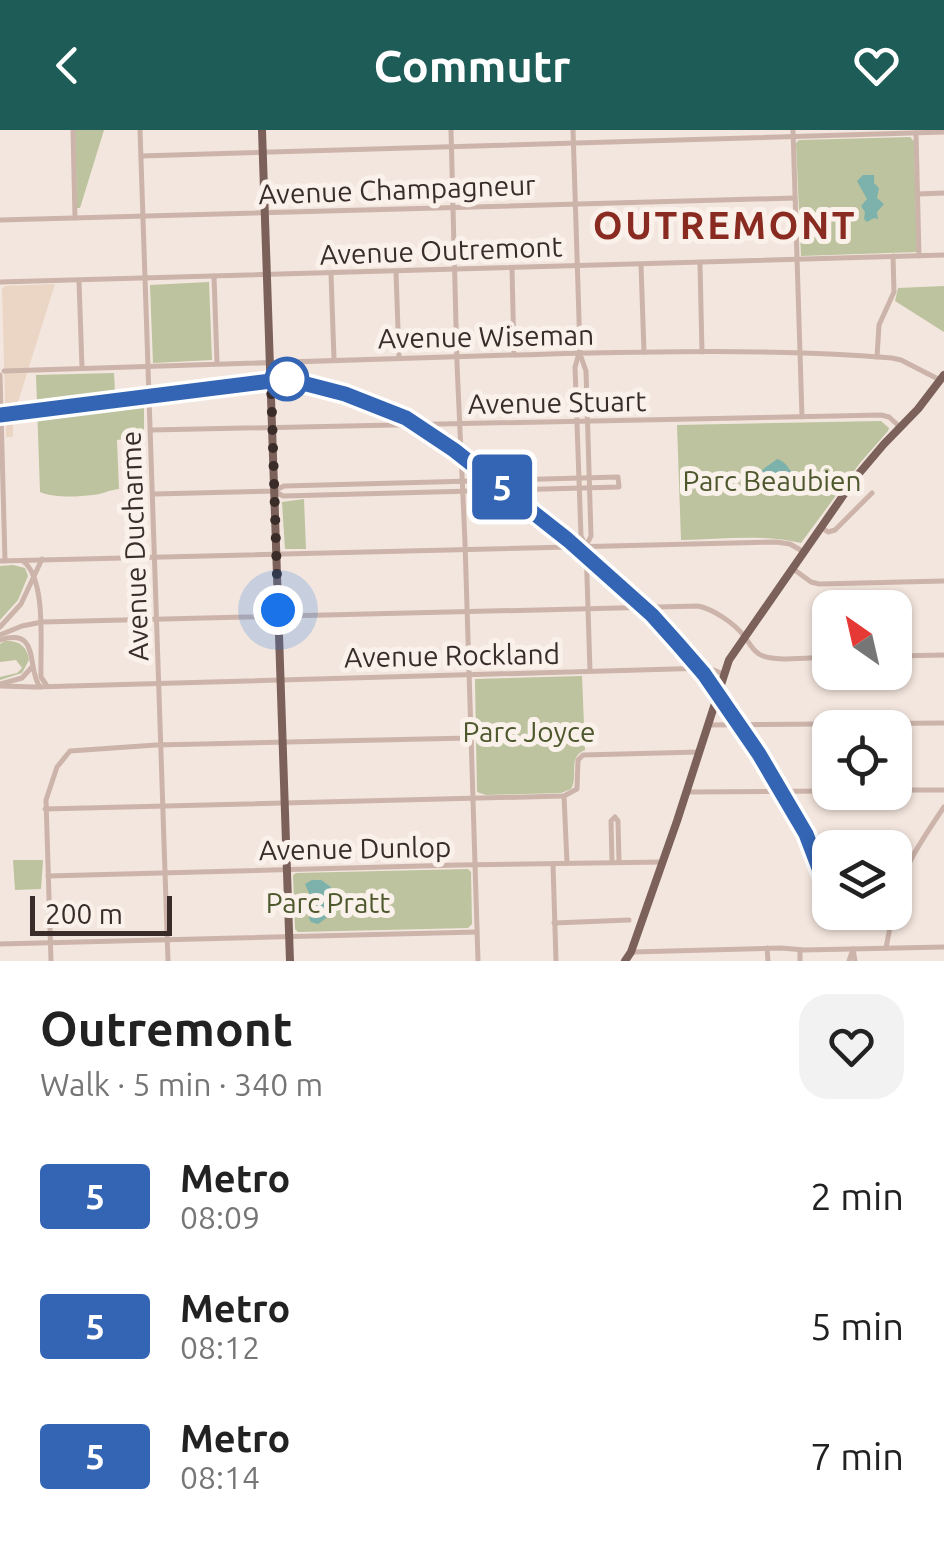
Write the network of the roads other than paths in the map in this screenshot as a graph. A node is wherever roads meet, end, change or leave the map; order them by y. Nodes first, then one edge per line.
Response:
1 (72, 130) edge
2 (140, 130) edge
3 (262, 130) edge
4 (451, 130) edge
5 (572, 130) edge
6 (916, 131) edge
7 (944, 132) edge
8 (793, 133) edge
9 (573, 142) junction
10 (452, 146) junction
11 (263, 152) junction
12 (141, 156) junction
13 (944, 193) edge
14 (918, 194) junction
15 (795, 198) junction
16 (574, 204) junction
17 (454, 208) junction
18 (265, 213) junction
19 (143, 216) junction
20 (75, 218) junction
21 (0, 220) edge
22 (944, 255) edge
23 (892, 256) junction
24 (919, 256) junction
25 (797, 260) junction
26 (700, 263) junction
27 (642, 264) junction
28 (577, 266) junction
29 (512, 268) junction
30 (455, 270) junction
31 (396, 272) junction
32 (331, 274) junction
33 (267, 275) junction
34 (214, 276) junction
35 (146, 278) junction
36 (79, 281) junction
37 (0, 282) edge
38 (644, 352) junction
39 (702, 352) junction
40 (580, 354) junction
41 (800, 354) junction
42 (457, 356) junction
43 (514, 356) junction
44 (877, 357) junction
45 (399, 358) junction
46 (334, 359) junction
47 (270, 363) junction
48 (217, 365) junction
49 (148, 366) junction
50 (82, 368) junction
51 (2, 373) edge
52 (942, 377) edge
53 (802, 416) junction
54 (577, 420) junction
55 (586, 421) junction
56 (460, 424) junction
57 (272, 428) junction
58 (900, 428) junction
59 (151, 430) junction
60 (579, 478) junction
61 (589, 478) junction
62 (462, 482) junction
63 (589, 488) junction
64 (579, 489) junction
65 (274, 490) junction
66 (463, 492) junction
67 (872, 493) dead end
68 (153, 494) junction
69 (820, 527) junction
70 (586, 546) junction
71 (465, 549) junction
72 (804, 552) junction
73 (277, 554) junction
74 (155, 557) junction
75 (22, 559) junction
76 (42, 559) junction
77 (3, 561) edge
78 (792, 568) junction
79 (34, 576) junction
80 (944, 581) edge
81 (588, 609) junction
82 (467, 612) junction
83 (278, 617) junction
84 (156, 620) junction
85 (40, 622) junction
86 (0, 627) edge
87 (745, 636) junction
88 (0, 638) edge
89 (944, 655) edge
90 (912, 656) edge
91 (812, 657) edge
92 (33, 664) junction
93 (590, 671) junction
94 (469, 674) junction
95 (723, 674) junction
96 (281, 679) junction
97 (159, 682) junction
98 (0, 685) edge
99 (44, 686) junction
100 (944, 723) edge
101 (708, 725) junction
102 (470, 738) junction
103 (283, 742) junction
104 (161, 746) junction
105 (699, 752) junction
106 (812, 790) edge
107 (912, 790) edge
108 (944, 790) edge
109 (687, 791) junction
110 (564, 796) junction
111 (473, 798) junction
112 (285, 803) junction
113 (163, 806) junction
114 (944, 807) edge
115 (46, 809) junction
116 (912, 858) edge
117 (616, 861) junction
118 (663, 862) junction
119 (567, 863) junction
120 (552, 864) junction
121 (475, 865) junction
122 (287, 870) junction
123 (165, 872) junction
124 (48, 876) junction
125 (628, 920) dead end
126 (554, 923) junction
127 (890, 930) edge
128 (476, 932) junction
129 (289, 936) junction
130 (167, 939) junction
131 (50, 943) junction
132 (0, 944) edge
133 (886, 948) junction
134 (944, 948) edge
135 (853, 949) junction
136 (767, 950) junction
137 (800, 950) junction
138 (629, 958) edge
139 (51, 961) edge
140 (168, 961) edge
141 (290, 961) edge
142 (478, 961) edge
143 (556, 961) edge
144 (768, 961) edge
145 (800, 961) edge
146 (852, 961) edge

1 - 20 street
2 - 12 street, Avenue Ducharme
3 - 11 main road
4 - 10 street
5 - 9 street
6 - 7 street
6 - 8 street
6 - 14 street
8 - 9 street
8 - 15 street
9 - 10 street
9 - 16 street
10 - 11 street
10 - 17 street
11 - 12 street
11 - 18 main road
12 - 19 street, Avenue Ducharme
13 - 14 street
14 - 24 street
15 - 16 street, Avenue Champagneur
15 - 25 street
16 - 17 street, Avenue Champagneur
16 - 28 street
17 - 18 street, Avenue Champagneur
17 - 30 street
18 - 19 street, Avenue Champagneur
18 - 33 main road
19 - 20 street, Avenue Champagneur
19 - 35 street, Avenue Ducharme
20 - 21 street, Avenue Champagneur
22 - 24 street, Avenue Outremont
23 - 24 street, Avenue Outremont
23 - 25 street, Avenue Outremont
23 - 44 street
25 - 26 street, Avenue Outremont
25 - 41 street
26 - 27 street, Avenue Outremont
26 - 39 street
27 - 28 street, Avenue Outremont
27 - 38 street
28 - 29 street, Avenue Outremont
28 - 40 street
29 - 30 street, Avenue Outremont
29 - 43 street
30 - 31 street, Avenue Outremont
30 - 42 street
31 - 32 street, Avenue Outremont
31 - 45 street
32 - 33 street, Avenue Outremont
32 - 46 street
33 - 34 street, Avenue Outremont
33 - 47 main road
34 - 35 street, Avenue Outremont
34 - 48 street
35 - 36 street, Avenue Outremont
35 - 49 street, Avenue Ducharme
36 - 37 street, Avenue Outremont
36 - 50 street
38 - 39 street, Avenue Wiseman
38 - 40 street, Avenue Wiseman
39 - 41 street, Avenue Wiseman
40 - 43 street, Avenue Wiseman
40 - 54 street
40 - 55 street
41 - 44 street, Avenue Wiseman
41 - 53 street
42 - 43 street, Avenue Wiseman
42 - 45 street, Avenue Wiseman
42 - 56 street
44 - 52 street, Avenue Wiseman
45 - 46 street, Avenue Wiseman
46 - 47 street, Avenue Wiseman
47 - 48 street, Avenue Wiseman
47 - 57 main road
48 - 49 street, Avenue Wiseman
49 - 50 street, Avenue Wiseman
49 - 59 street, Avenue Ducharme
50 - 51 street, Avenue Wiseman
51 - 77 street
52 - 58 main road
53 - 55 street, Avenue Stuart
53 - 58 street, Avenue Stuart
54 - 55 street, Avenue Stuart
54 - 56 street, Avenue Stuart
54 - 60 street
55 - 61 street
56 - 57 street, Avenue Stuart
56 - 62 street
57 - 59 street, Avenue Stuart
57 - 65 main road
58 - 69 main road
59 - 68 street, Avenue Ducharme
60 - 61 street
60 - 62 street
60 - 64 street
61 - 63 street
61 - 63 street
62 - 65 street
62 - 66 street
63 - 64 street
63 - 70 street
64 - 66 street
64 - 70 street
65 - 66 street
65 - 68 street
65 - 73 main road
66 - 71 street
67 - 69 street
68 - 74 street, Avenue Ducharme
69 - 72 main road
70 - 71 street
70 - 72 street
70 - 81 street
71 - 73 street
71 - 82 street
72 - 78 main road
73 - 74 street
73 - 83 main road
74 - 76 street
74 - 84 street, Avenue Ducharme
75 - 76 street
75 - 77 street
75 - 79 street
76 - 79 street
78 - 80 street
78 - 87 main road
79 - 85 street
79 - 86 street
81 - 82 street
81 - 87 street
81 - 93 street
82 - 83 street
82 - 94 street
83 - 84 street
83 - 96 main road
84 - 85 street
84 - 97 street, Avenue Ducharme
85 - 88 street
85 - 99 street
87 - 91 street
87 - 95 main road
88 - 92 street
89 - 90 street
92 - 98 street
92 - 99 street
93 - 94 street, Avenue Rockland
93 - 95 street, Avenue Rockland
94 - 96 street, Avenue Rockland
94 - 102 street
95 - 101 main road
96 - 97 street, Avenue Rockland
96 - 103 main road
97 - 99 street, Avenue Rockland
97 - 104 street, Avenue Ducharme
98 - 99 street, Avenue Rockland
100 - 101 street
101 - 105 main road
102 - 103 street
102 - 111 street
103 - 104 street
103 - 112 main road
104 - 113 street, Avenue Ducharme
104 - 115 street
105 - 109 main road
105 - 110 street
106 - 109 street
107 - 108 street
109 - 118 main road
110 - 111 street
110 - 119 street
111 - 112 street
111 - 121 street
112 - 113 street
112 - 122 main road
113 - 115 street
113 - 123 street, Avenue Ducharme
114 - 116 street
115 - 124 street
117 - 117 street
117 - 118 street, Avenue Dunlop
117 - 119 street, Avenue Dunlop
118 - 138 main road
119 - 120 street, Avenue Dunlop
120 - 121 street, Avenue Dunlop
120 - 126 street
121 - 122 street, Avenue Dunlop
121 - 128 street
122 - 123 street, Avenue Dunlop
122 - 129 main road
123 - 124 street, Avenue Dunlop
123 - 130 street, Avenue Ducharme
124 - 131 street
125 - 126 street
126 - 143 street
127 - 133 street
128 - 129 street
128 - 142 street
129 - 130 street
129 - 141 main road
130 - 131 street
130 - 140 street, Avenue Ducharme
131 - 132 street
131 - 139 street
133 - 134 street
133 - 135 street
135 - 137 street
135 - 146 street
136 - 137 street
136 - 138 street
136 - 144 street
137 - 145 street

